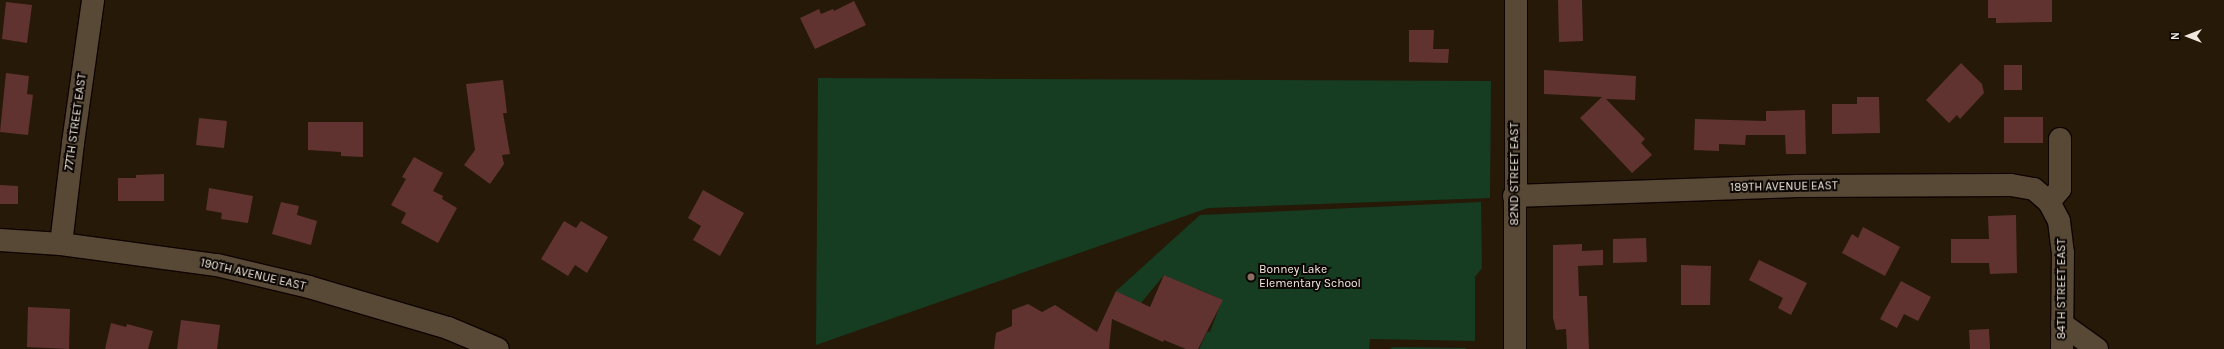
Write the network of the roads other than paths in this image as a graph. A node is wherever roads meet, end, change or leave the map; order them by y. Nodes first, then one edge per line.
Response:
1 (93, 0) edge
2 (1516, 0) edge
3 (2060, 139) dead end
4 (1514, 196) junction
5 (2049, 202) junction
6 (0, 240) edge
7 (61, 244) junction
8 (2062, 324) junction
9 (498, 349) edge
10 (1515, 349) edge
11 (2062, 349) edge
12 (2097, 349) edge

1 - 7 street, 77TH STREET EAST
2 - 4 street, 82ND STREET EAST
3 - 5 street
4 - 5 street, 189TH AVENUE EAST
4 - 10 street, 82ND STREET EAST
5 - 8 street, 84TH STREET EAST
6 - 7 street, 190TH AVENUE EAST
7 - 9 street, 190TH AVENUE EAST
8 - 11 street, 84TH STREET EAST
8 - 12 street

